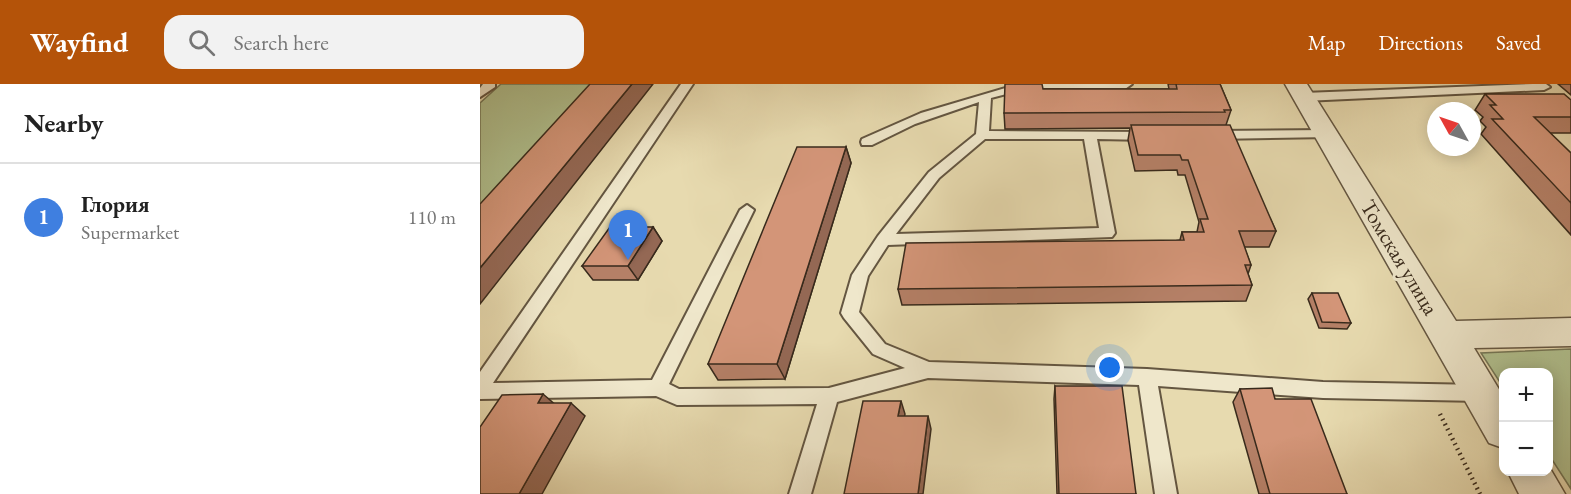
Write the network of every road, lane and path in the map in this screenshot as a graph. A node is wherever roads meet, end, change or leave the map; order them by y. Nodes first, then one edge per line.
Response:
1 (489, 84) edge
2 (687, 84) edge
3 (1126, 84) edge
4 (1031, 85) edge
5 (1545, 88) edge
6 (1300, 90) edge
7 (480, 94) edge
8 (985, 96) junction
9 (1327, 134) junction
10 (982, 135) junction
11 (1161, 135) edge
12 (1197, 135) edge
13 (1090, 136) junction
14 (867, 142) dead end
15 (747, 210) dead end
16 (883, 240) junction
17 (1571, 332) edge
18 (1445, 334) junction
19 (928, 370) junction
20 (1147, 377) junction
21 (658, 388) junction
22 (480, 389) edge
23 (1430, 393) junction
24 (1481, 393) junction
25 (829, 396) junction
26 (1499, 423) edge
27 (1532, 476) edge
28 (800, 494) edge
29 (1166, 494) edge
30 (1480, 494) edge
31 (1542, 494) edge

1 - 7 lane
2 - 22 lane
3 - 4 lane
4 - 8 lane
5 - 6 lane
6 - 9 street, Томская улица
8 - 10 lane
8 - 14 lane
9 - 12 lane
9 - 18 street, Томская улица
10 - 13 lane
10 - 16 lane
11 - 13 lane
13 - 16 lane
15 - 21 lane
16 - 19 lane
17 - 18 street
18 - 24 street, Томская улица
19 - 20 lane
19 - 25 lane
20 - 23 lane
20 - 29 lane
21 - 22 lane
21 - 25 lane
23 - 24 lane
23 - 30 path
24 - 26 street, Томская улица
25 - 28 lane
27 - 31 street

